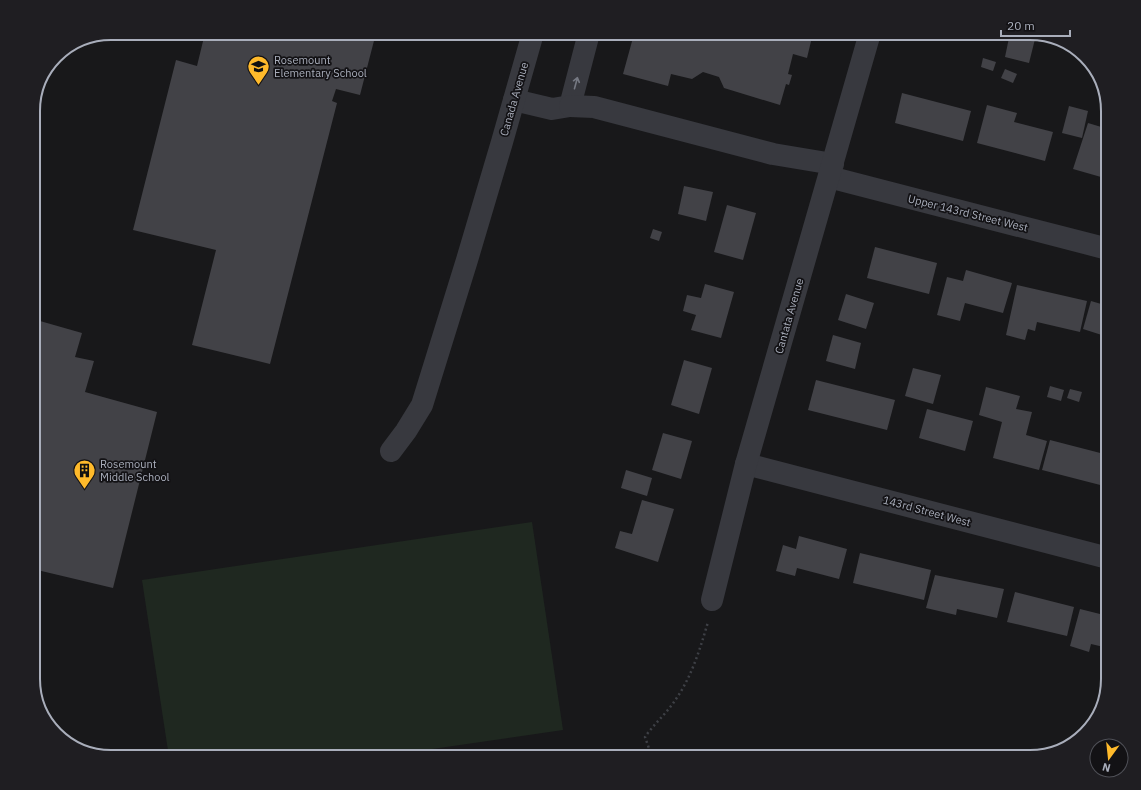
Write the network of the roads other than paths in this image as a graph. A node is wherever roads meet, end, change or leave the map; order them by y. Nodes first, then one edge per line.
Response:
1 (531, 40) edge
2 (587, 40) edge
3 (868, 40) edge
4 (514, 100) junction
5 (570, 106) junction
6 (831, 170) junction
7 (1101, 247) edge
8 (390, 451) dead end
9 (746, 464) junction
10 (1101, 556) edge
11 (712, 600) road end

1 - 4 street, Canada Avenue
5 -> 2 street
3 - 6 street, Cantata Avenue
4 - 5 street, Upper 143rd Street West
4 - 8 street, Canada Avenue
5 - 6 street, Upper 143rd Street West
6 - 7 street, Upper 143rd Street West
6 - 9 street, Cantata Avenue
9 - 10 street, 143rd Street West
9 - 11 street, Cantata Avenue

